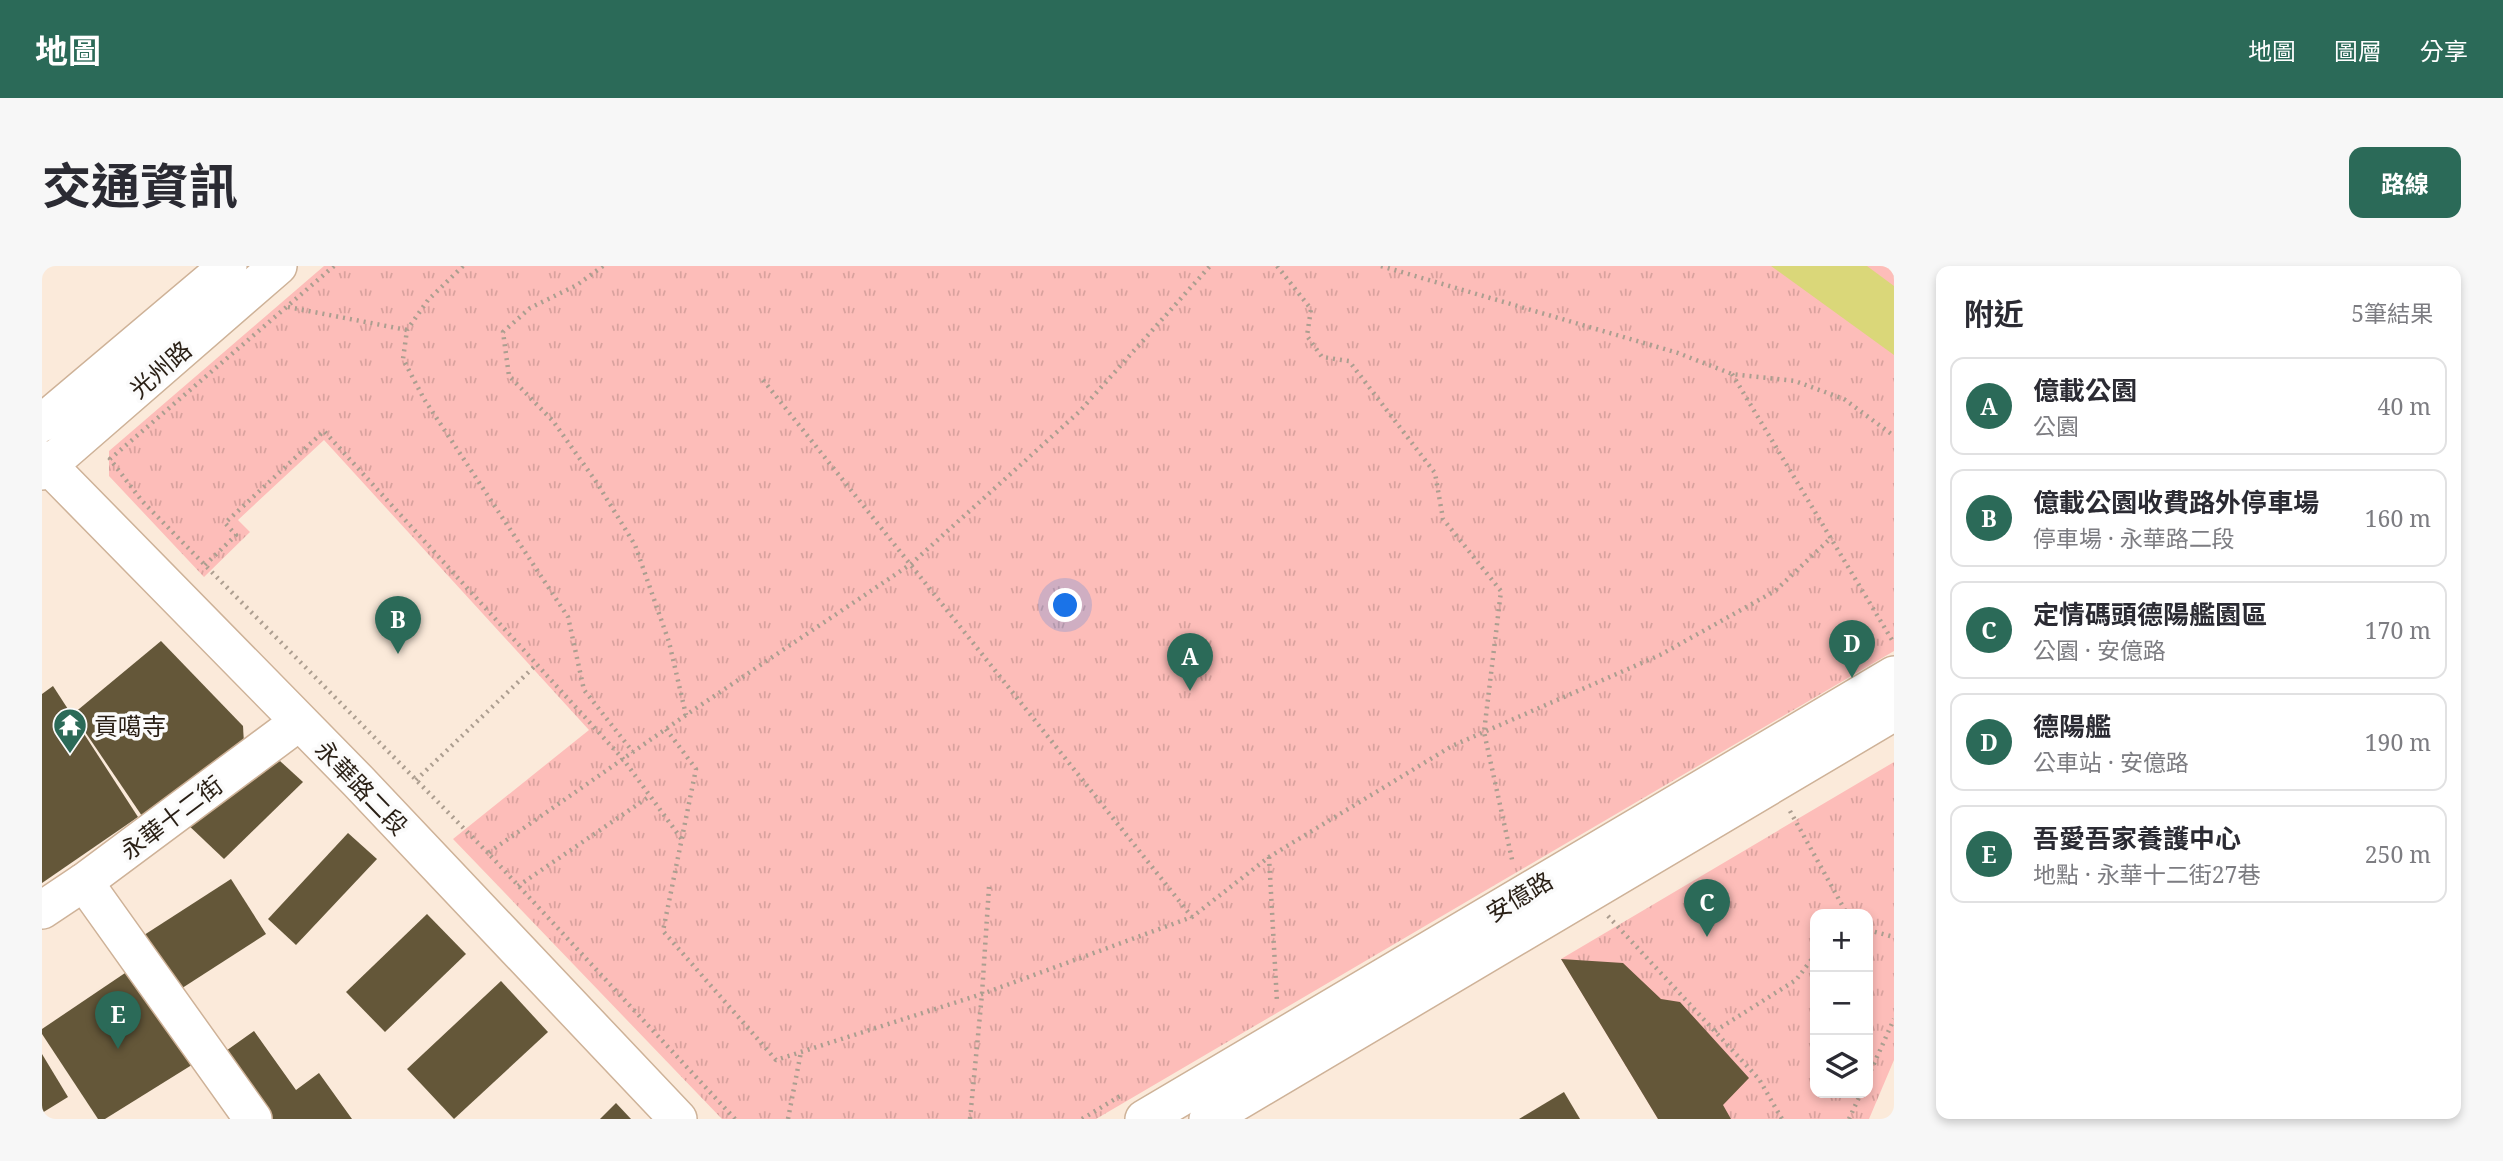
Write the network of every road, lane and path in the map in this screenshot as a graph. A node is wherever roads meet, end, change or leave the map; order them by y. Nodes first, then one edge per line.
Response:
1 (278, 266) edge
2 (334, 266) edge
3 (463, 266) edge
4 (603, 266) edge
5 (1210, 266) edge
6 (1277, 266) edge
7 (1381, 266) edge
8 (236, 274) edge
9 (287, 307) junction
10 (407, 330) junction
11 (1732, 374) junction
12 (763, 380) dead end
13 (42, 423) edge
14 (1894, 436) edge
15 (44, 466) edge
16 (1832, 537) junction
17 (911, 564) junction
18 (205, 565) junction
19 (1893, 658) edge
20 (537, 664) junction
21 (1894, 712) edge
22 (686, 715) junction
23 (299, 722) junction
24 (666, 729) junction
25 (1484, 732) junction
26 (633, 752) junction
27 (623, 759) junction
28 (416, 780) junction
29 (650, 796) junction
30 (1788, 807) dead end
31 (683, 841) junction
32 (488, 853) junction
33 (1269, 857) junction
34 (1513, 864) dead end
35 (83, 882) junction
36 (518, 886) junction
37 (989, 887) dead end
38 (1592, 889) junction
39 (1844, 909) edge
40 (42, 910) edge
41 (1192, 917) junction
42 (1873, 931) edge
43 (1894, 937) edge
44 (1810, 962) edge
45 (982, 994) junction
46 (1277, 1002) dead end
47 (1894, 1019) edge
48 (1715, 1031) junction
49 (801, 1052) junction
50 (1873, 1066) edge
51 (1859, 1098) edge
52 (253, 1119) edge
53 (678, 1119) edge
54 (735, 1119) edge
55 (788, 1119) edge
56 (970, 1119) edge
57 (1144, 1119) edge
58 (1208, 1119) edge
59 (1782, 1119) edge
60 (1849, 1119) edge

1 - 8 street, 光州路
2 - 9 path
3 - 10 path
4 - 22 path
5 - 17 path
6 - 25 path
7 - 11 path
8 - 13 street, 光州路
8 - 15 street, 光州路
9 - 10 path
9 - 18 path
10 - 26 path
11 - 14 path
11 - 16 path
12 - 17 path
15 - 23 street, 永華路二段
16 - 19 path
16 - 25 path
17 - 22 path
17 - 41 path
18 - 20 path
18 - 28 path
19 - 57 street, 安億路
20 - 27 path
20 - 28 path
21 - 38 street, 安億路
22 - 24 path
23 - 35 street, 永華十二街
23 - 53 street, 永華路二段
24 - 26 path
24 - 31 path
25 - 33 path
25 - 34 path
26 - 27 path
27 - 29 path
27 - 32 path
28 - 32 path
29 - 31 path
29 - 36 path
30 - 39 path
31 - 49 path
32 - 36 path
33 - 41 path
33 - 46 path
35 - 40 street, 永華十二街
35 - 52 street
36 - 54 path
37 - 45 path
38 - 48 path
38 - 58 street, 安億路
41 - 45 path
42 - 43 path
44 - 48 path
45 - 49 path
45 - 56 path
47 - 50 path
48 - 59 path
49 - 55 path
51 - 60 path

